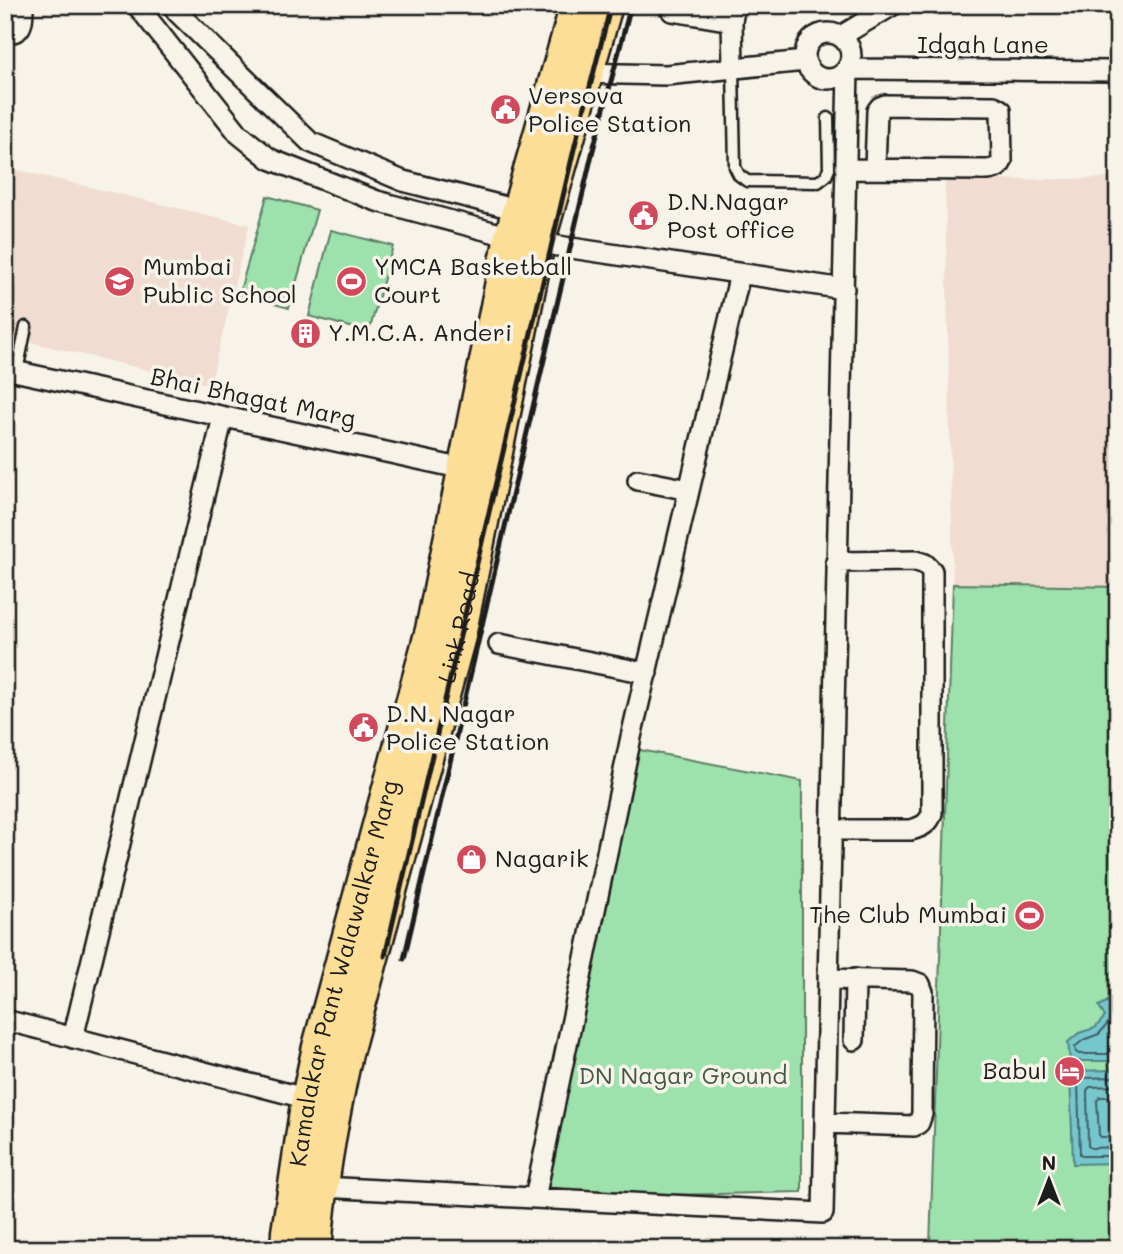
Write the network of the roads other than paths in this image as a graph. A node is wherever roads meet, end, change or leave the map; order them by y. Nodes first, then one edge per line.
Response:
1 (23, 5) edge
2 (136, 5) edge
3 (173, 5) edge
4 (577, 5) edge
5 (606, 5) edge
6 (893, 5) edge
7 (672, 11) dead end
8 (733, 13) edge
9 (5, 32) edge
10 (841, 36) junction
11 (805, 61) junction
12 (733, 68) junction
13 (848, 69) junction
14 (1118, 71) edge
15 (571, 73) junction
16 (828, 118) dead end
17 (846, 169) junction
18 (875, 169) junction
19 (522, 230) junction
20 (740, 274) junction
21 (844, 289) junction
22 (26, 327) dead end
23 (11, 370) edge
24 (223, 417) junction
25 (478, 472) junction
26 (638, 480) dead end
27 (690, 490) junction
28 (836, 562) junction
29 (499, 644) dead end
30 (647, 673) junction
31 (832, 830) junction
32 (828, 979) junction
33 (855, 979) junction
34 (828, 999) junction
35 (854, 999) junction
36 (5, 1020) edge
37 (73, 1038) junction
38 (854, 1040) dead end
39 (321, 1103) junction
40 (825, 1123) junction
41 (322, 1187) junction
42 (534, 1198) junction
43 (287, 1249) edge
44 (315, 1249) edge

1 - 9 street
2 - 19 street
3 - 19 street
4 - 15 main road, Kamalakar Pant Walawalkar Marg
5 - 15 main road
6 - 10 street
7 - 8 street
8 - 12 street
10 - 11 street
10 - 13 street
11 - 12 street
11 - 13 street
12 - 15 street
12 - 16 lane
13 - 14 street, Idgah Lane
13 - 17 street
15 - 19 main road, Kamalakar Pant Walawalkar Marg
17 - 18 street
17 - 21 street
18 - 18 street
19 - 20 street
19 - 25 main road, Kamalakar Pant Walawalkar Marg
20 - 21 street
20 - 27 street
21 - 28 street
22 - 23 lane
23 - 24 street, Bhai Bhagat Marg
24 - 25 street, Bhai Bhagat Marg
24 - 37 street
25 - 39 main road, Kamalakar Pant Walawalkar Marg
26 - 27 street
27 - 30 street
28 - 31 street
28 - 31 street
29 - 30 street
30 - 42 street
31 - 32 street
32 - 33 street
32 - 34 street
33 - 35 street
33 - 40 street
34 - 35 street
34 - 40 street
35 - 38 street
36 - 37 street
37 - 39 street
39 - 41 main road
39 - 43 main road, Kamalakar Pant Walawalkar Marg
40 - 42 street
41 - 42 street
41 - 44 main road

